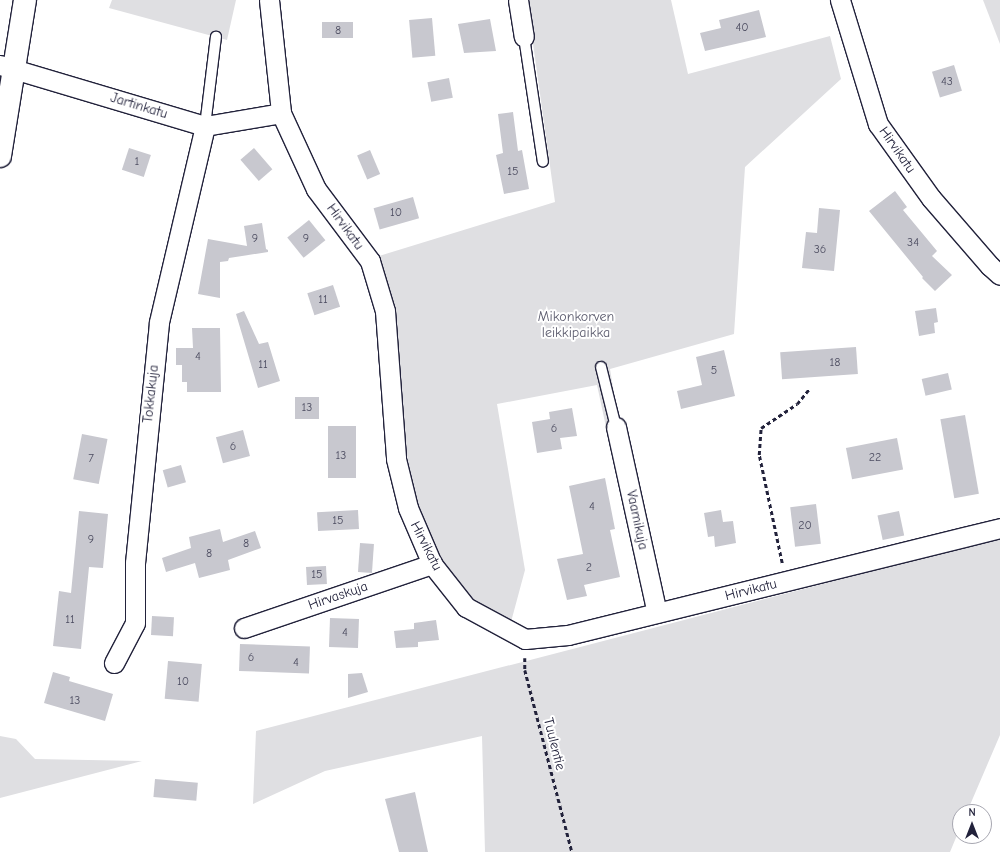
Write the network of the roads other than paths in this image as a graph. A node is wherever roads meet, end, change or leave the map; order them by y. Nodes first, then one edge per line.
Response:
1 (25, 0) edge
2 (269, 0) edge
3 (518, 0) edge
4 (840, 0) edge
5 (216, 37) dead end
6 (524, 37) joint
7 (7, 67) edge
8 (281, 113) junction
9 (204, 126) junction
10 (0, 156) edge
11 (544, 162) dead end
12 (1000, 275) edge
13 (601, 367) dead end
14 (616, 427) joint
15 (1000, 528) edge
16 (432, 564) junction
17 (657, 613) junction
18 (244, 628) dead end
19 (114, 663) dead end

1 - 7 main road
2 - 8 street, Hirvikatu
3 - 6 street
4 - 12 street, Hirvikatu
5 - 9 lane
6 - 11 lane
7 - 9 street, Jartinkatu
7 - 10 main road
8 - 9 street, Jartinkatu
8 - 16 street, Hirvikatu
9 - 19 street, Tokkakuja
13 - 14 lane
14 - 17 street, Vaamikuja
15 - 17 street, Hirvikatu
16 - 17 street, Hirvikatu
16 - 18 street, Hirvaskuja

